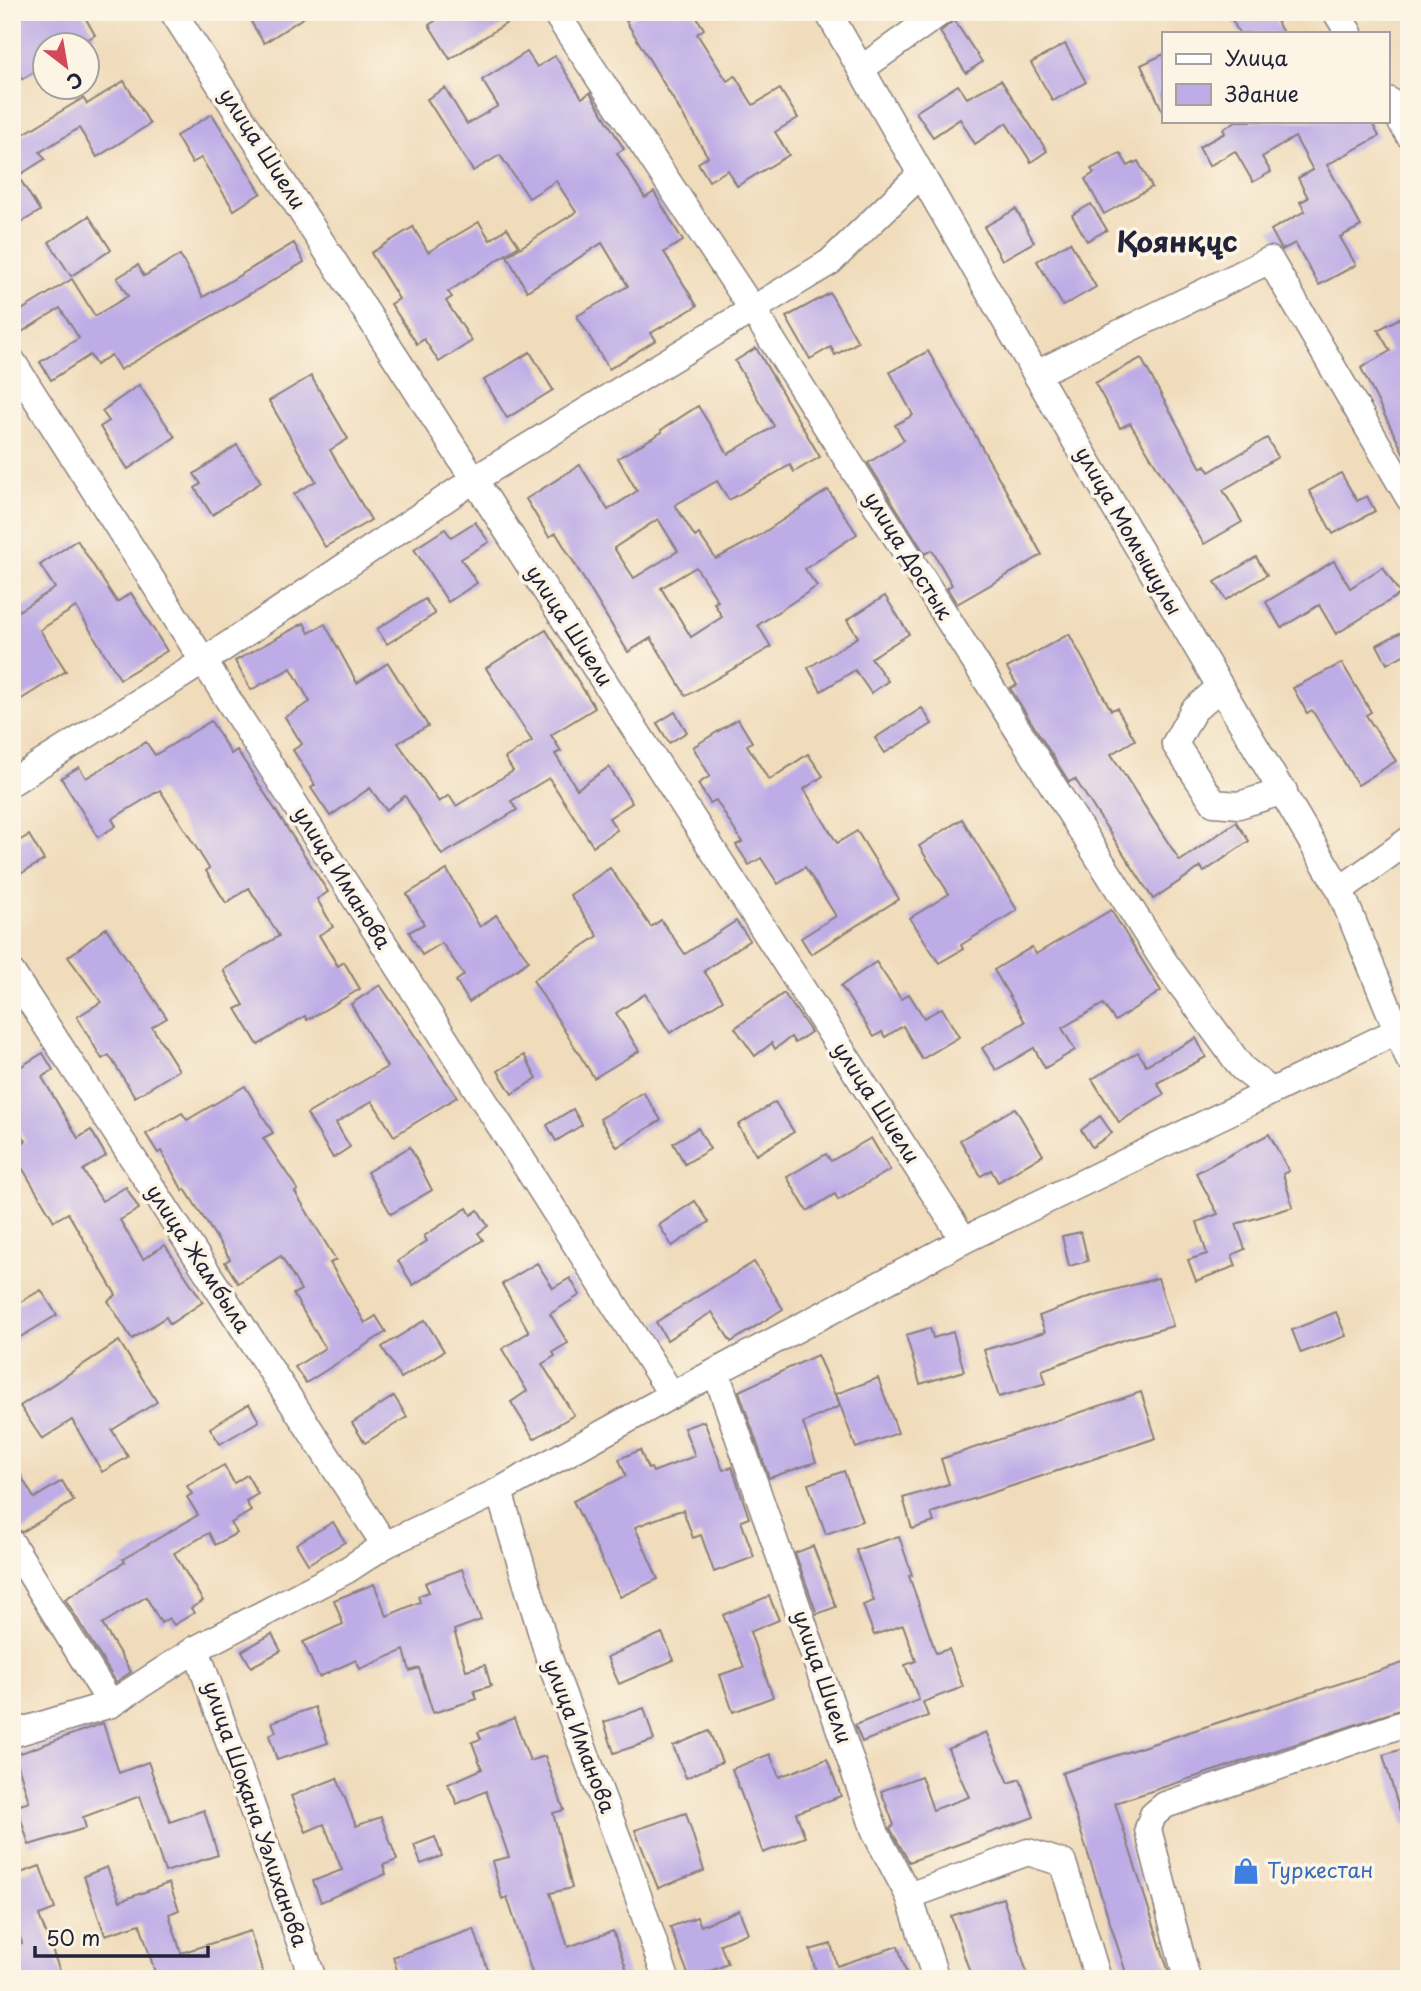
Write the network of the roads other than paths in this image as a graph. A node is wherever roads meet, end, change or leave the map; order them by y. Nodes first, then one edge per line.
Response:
1 (173, 12) edge
2 (555, 12) edge
3 (828, 12) edge
4 (941, 12) edge
5 (1336, 12) edge
6 (1348, 32) edge
7 (861, 69) junction
8 (1390, 103) edge
9 (1409, 135) edge
10 (921, 174) junction
11 (751, 307) junction
12 (12, 361) edge
13 (1036, 374) junction
14 (475, 479) junction
15 (1409, 498) edge
16 (204, 661) junction
17 (1220, 687) junction
18 (12, 782) edge
19 (1284, 791) junction
20 (1409, 840) edge
21 (1340, 890) junction
22 (12, 972) edge
23 (1399, 1030) junction
24 (1409, 1059) edge
25 (1271, 1091) junction
26 (964, 1240) junction
27 (716, 1372) junction
28 (671, 1395) junction
29 (499, 1491) junction
30 (12, 1544) edge
31 (384, 1545) junction
32 (196, 1649) junction
33 (111, 1704) junction
34 (1409, 1722) edge
35 (12, 1734) edge
36 (909, 1896) junction
37 (313, 1979) edge
38 (666, 1979) edge
39 (936, 1979) edge
40 (1098, 1979) edge
41 (1187, 1979) edge

1 - 14 street, улица Шиели
2 - 11 street, улица Достык
3 - 7 street, улица Момышулы
4 - 7 street
5 - 6 street
7 - 10 street, улица Момышулы
8 - 9 street
10 - 11 street
10 - 13 street, улица Момышулы
11 - 14 street
11 - 25 street, улица Достык
12 - 16 street, улица Иманова
13 - 15 street
13 - 17 street, улица Момышулы
14 - 16 street
14 - 26 street, улица Шиели
16 - 18 street
16 - 28 street, улица Иманова
17 - 19 street, улица Момышулы
17 - 19 street
19 - 21 street, улица Момышулы
20 - 21 street
21 - 23 street, улица Момышулы
22 - 31 street, улица Жамбыла
23 - 24 street, улица Момышулы
23 - 25 street
25 - 26 street
26 - 27 street
27 - 28 street
27 - 36 street, улица Шиели
28 - 29 street
29 - 31 street
29 - 38 street, улица Иманова
30 - 33 street
31 - 32 street
32 - 33 street
32 - 37 street, улица Шоқана Уәлиханова
33 - 35 street
34 - 41 street
36 - 39 street, улица Шиели
36 - 40 street

